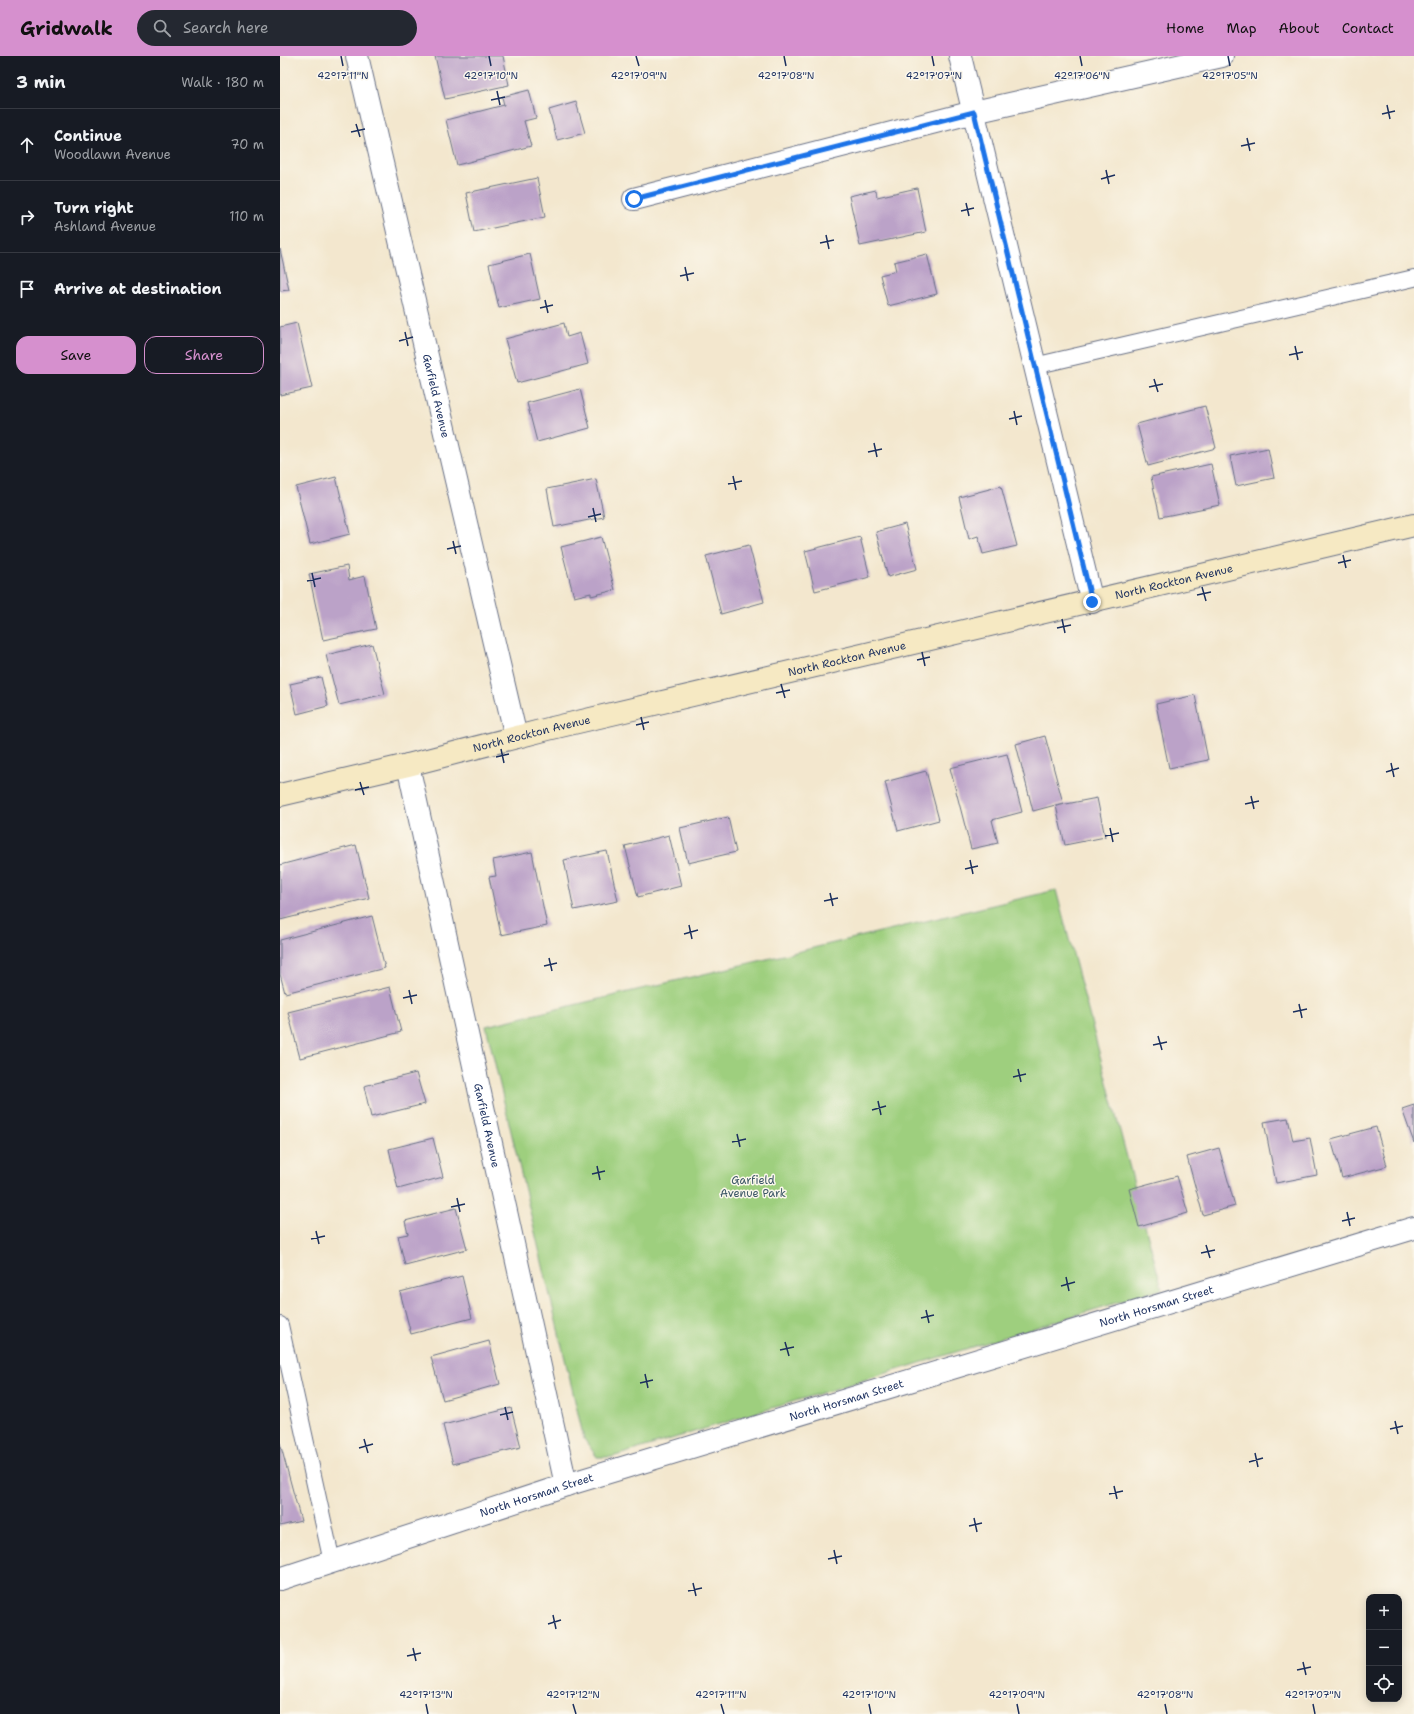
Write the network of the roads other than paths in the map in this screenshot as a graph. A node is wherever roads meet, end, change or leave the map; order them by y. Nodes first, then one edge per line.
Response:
1 (357, 56) edge
2 (960, 56) edge
3 (1222, 56) edge
4 (974, 112) junction
5 (634, 199) dead end
6 (1414, 278) edge
7 (1034, 366) junction
8 (1414, 525) edge
9 (1092, 602) junction
10 (516, 737) junction
11 (408, 765) junction
12 (280, 795) edge
13 (1414, 1228) edge
14 (280, 1325) edge
15 (566, 1486) junction
16 (332, 1562) junction
17 (280, 1579) edge

1 - 10 street, Garfield Avenue
2 - 4 street
3 - 4 street
4 - 5 street
4 - 7 street
6 - 7 lane
7 - 9 street
8 - 9 main road, North Rockton Avenue
9 - 10 main road, North Rockton Avenue
10 - 11 main road, North Rockton Avenue
11 - 12 main road, North Rockton Avenue
11 - 15 street, Garfield Avenue
13 - 15 street, North Horsman Street
14 - 16 lane
15 - 16 street, North Horsman Street
16 - 17 street, North Horsman Street

